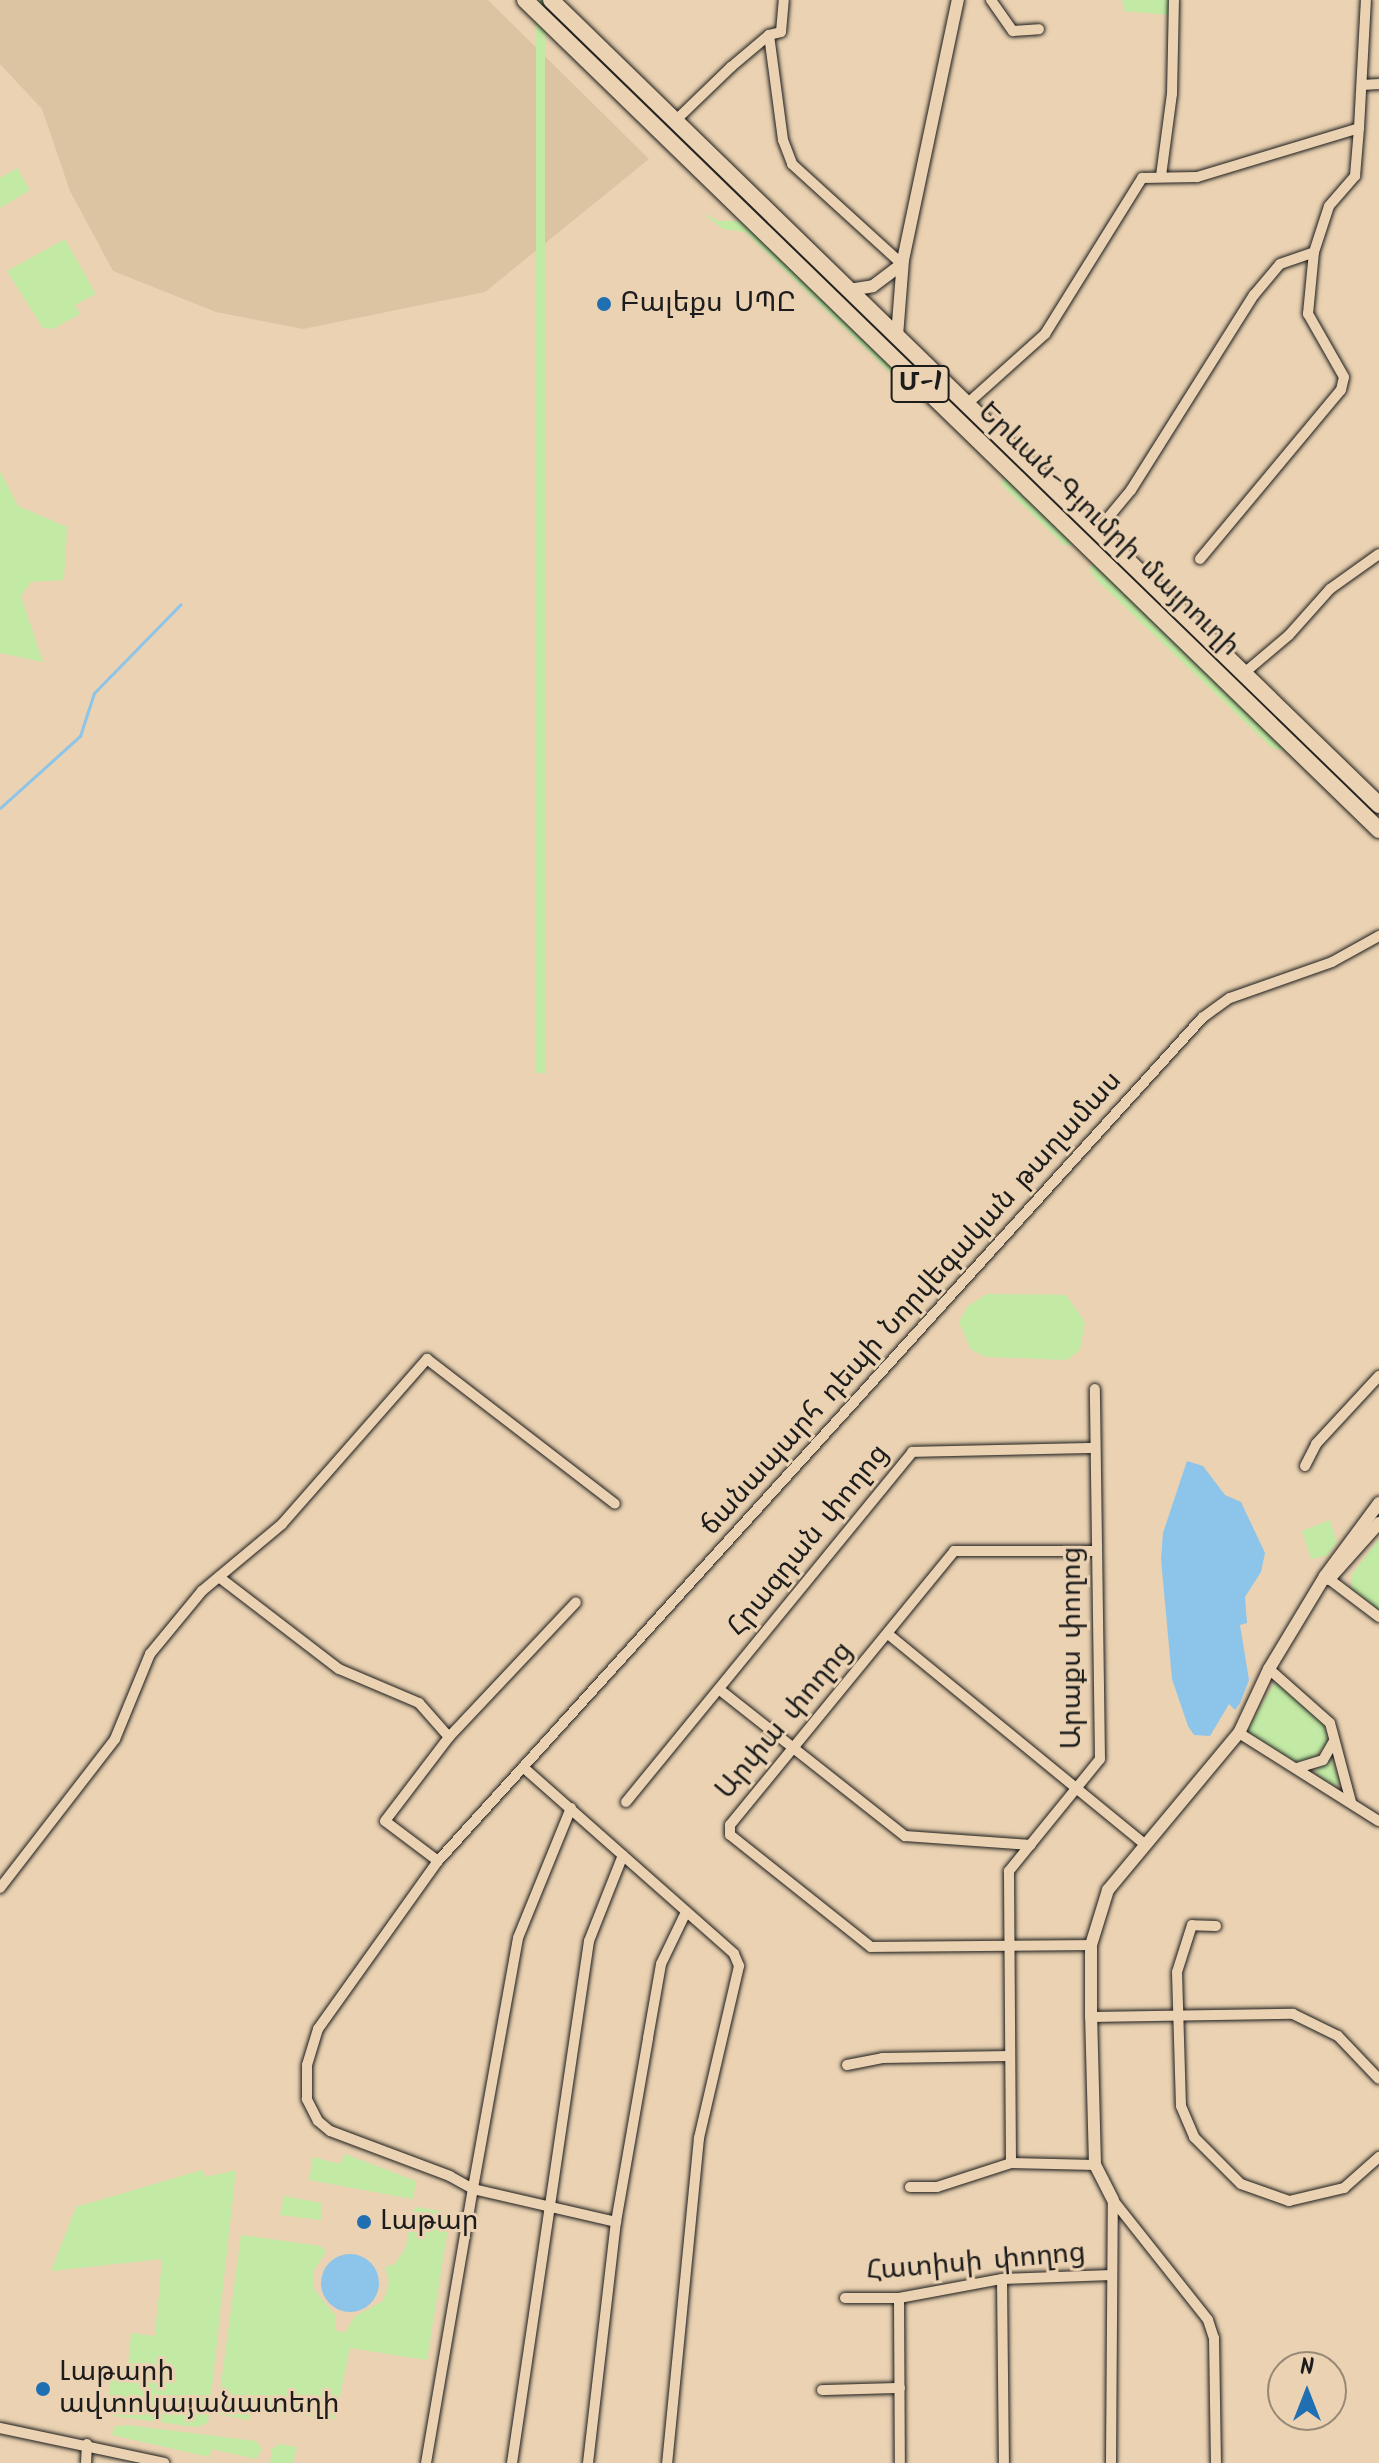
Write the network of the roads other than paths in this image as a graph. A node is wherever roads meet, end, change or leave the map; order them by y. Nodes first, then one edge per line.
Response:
1 (525, 0) edge
2 (551, 0) edge
3 (784, 0) edge
4 (958, 0) edge
5 (991, 0) edge
6 (1174, 0) edge
7 (1366, 0) edge
8 (1039, 29) dead end
9 (769, 35) junction
10 (1379, 84) edge
11 (1362, 85) junction
12 (675, 121) junction
13 (1359, 128) junction
14 (1161, 176) junction
15 (1314, 252) junction
16 (902, 264) junction
17 (849, 290) junction
18 (897, 336) junction
19 (967, 404) junction
20 (1097, 531) junction
21 (1379, 554) edge
22 (1200, 559) dead end
23 (1243, 674) junction
24 (1328, 755) junction
25 (1315, 768) junction
26 (1379, 805) edge
27 (1379, 830) edge
28 (1379, 936) edge
29 (1379, 1376) edge
30 (1095, 1389) dead end
31 (1095, 1448) junction
32 (1305, 1466) dead end
33 (1379, 1503) edge
34 (615, 1504) dead end
35 (1379, 1523) edge
36 (1096, 1551) junction
37 (219, 1577) junction
38 (1325, 1581) junction
39 (576, 1602) dead end
40 (1379, 1617) edge
41 (888, 1634) junction
42 (1269, 1669) junction
43 (720, 1690) junction
44 (1239, 1733) junction
45 (449, 1737) junction
46 (1334, 1741) junction
47 (793, 1748) junction
48 (523, 1767) junction
49 (1297, 1768) junction
50 (1079, 1787) junction
51 (626, 1802) dead end
52 (1351, 1802) junction
53 (571, 1808) junction
54 (1379, 1821) edge
55 (1145, 1844) junction
56 (1031, 1845) junction
57 (623, 1855) junction
58 (438, 1861) junction
59 (0, 1888) edge
60 (686, 1912) junction
61 (1216, 1926) dead end
62 (1091, 1945) junction
63 (1008, 1947) junction
64 (1178, 2016) junction
65 (1091, 2017) junction
66 (1010, 2056) junction
67 (847, 2065) dead end
68 (1379, 2079) edge
69 (1379, 2157) edge
70 (1011, 2163) junction
71 (1095, 2165) junction
72 (910, 2187) dead end
73 (473, 2189) junction
74 (1113, 2200) junction
75 (547, 2206) junction
76 (616, 2222) junction
77 (1112, 2275) junction
78 (1002, 2279) junction
79 (845, 2298) dead end
80 (899, 2298) junction
81 (900, 2388) junction
82 (822, 2390) dead end
83 (0, 2428) edge
84 (87, 2444) junction
85 (86, 2463) edge
86 (164, 2463) edge
87 (426, 2463) edge
88 (512, 2463) edge
89 (588, 2463) edge
90 (667, 2463) edge
91 (900, 2463) edge
92 (1004, 2463) edge
93 (1111, 2463) edge
94 (1216, 2463) edge

1 - 25 highway, Երևան-Գյումրի մայրուղի / Մ-1
2 - 12 highway, Երևան-Գյումրի մայրուղի / Մ-1
3 - 9 street
4 - 16 street
5 - 8 street
6 - 14 street
7 - 11 street
9 - 12 street
9 - 16 street
10 - 11 street
11 - 13 street
12 - 17 highway, Երևան-Գյումրի մայրուղի / Մ-1
13 - 14 street
13 - 15 street
14 - 19 street
15 - 20 street
15 - 22 street
16 - 17 street
16 - 18 street
17 - 18 highway, Երևան-Գյումրի մայրուղի / Մ-1
18 - 19 highway, Երևան-Գյումրի մայրուղի / Մ-1
19 - 20 highway, Երևան-Գյումրի մայրուղի / Մ-1
20 - 23 highway, Երևան-Գյումրի մայրուղի / Մ-1
21 - 23 street
23 - 24 highway, Երևան-Գյումրի մայրուղի / Մ-1
24 - 25 highway
24 - 26 highway, Երևան-Գյումրի մայրուղի / Մ-1
25 - 27 highway, Երևան-Գյումրի մայրուղի / Մ-1
28 - 48 street, ճանապարհ դեպի Նորվեգական թաղամաս
29 - 32 street
30 - 31 street, Արաքս փողոց
31 - 36 street, Արաքս փողոց
31 - 43 street, Հրազդան փողոց
33 - 38 street
34 - 37 street
35 - 38 street
36 - 41 street, Արփա փողոց
36 - 50 street, Արաքս փողոց
37 - 45 street
37 - 59 street
38 - 40 street
38 - 42 street
39 - 45 street
41 - 47 street, Արփա փողոց
41 - 50 street
42 - 44 street
42 - 46 street
43 - 47 street
43 - 51 street, Հրազդան փողոց
44 - 49 street
44 - 55 street
45 - 58 street
46 - 49 street
46 - 52 street
47 - 56 street
47 - 63 street, Արփա փողոց
48 - 53 street
48 - 58 street, ճանապարհ դեպի Նորվեգական թաղամաս
49 - 52 street
50 - 55 street
50 - 56 street, Արաքս փողոց
52 - 54 street
53 - 57 street
53 - 73 street
55 - 62 street
56 - 63 street, Արաքս փողոց
57 - 60 street
57 - 75 street
58 - 73 street, ճանապարհ դեպի Նորվեգական թաղամաս
60 - 76 street
60 - 90 street
61 - 64 street
62 - 63 street, Արփա փողոց
62 - 65 street
63 - 66 street, Արաքս փողոց
64 - 65 street
64 - 68 street
64 - 69 street
65 - 71 street
66 - 67 street
66 - 70 street, Արաքս փողոց
70 - 71 street
70 - 72 street
71 - 74 street
73 - 75 street, ճանապարհ դեպի Նորվեգական թաղամաս
73 - 87 street
74 - 77 street
74 - 94 street
75 - 76 street, ճանապարհ դեպի Նորվեգական թաղամաս
75 - 88 street
76 - 89 street
77 - 78 street, Հատիսի փողոց
77 - 93 street
78 - 80 street, Հատիսի փողոց
78 - 92 street
79 - 80 street, Հատիսի փողոց
80 - 81 street
81 - 82 street
81 - 91 street
83 - 84 street
84 - 85 street
84 - 86 street

